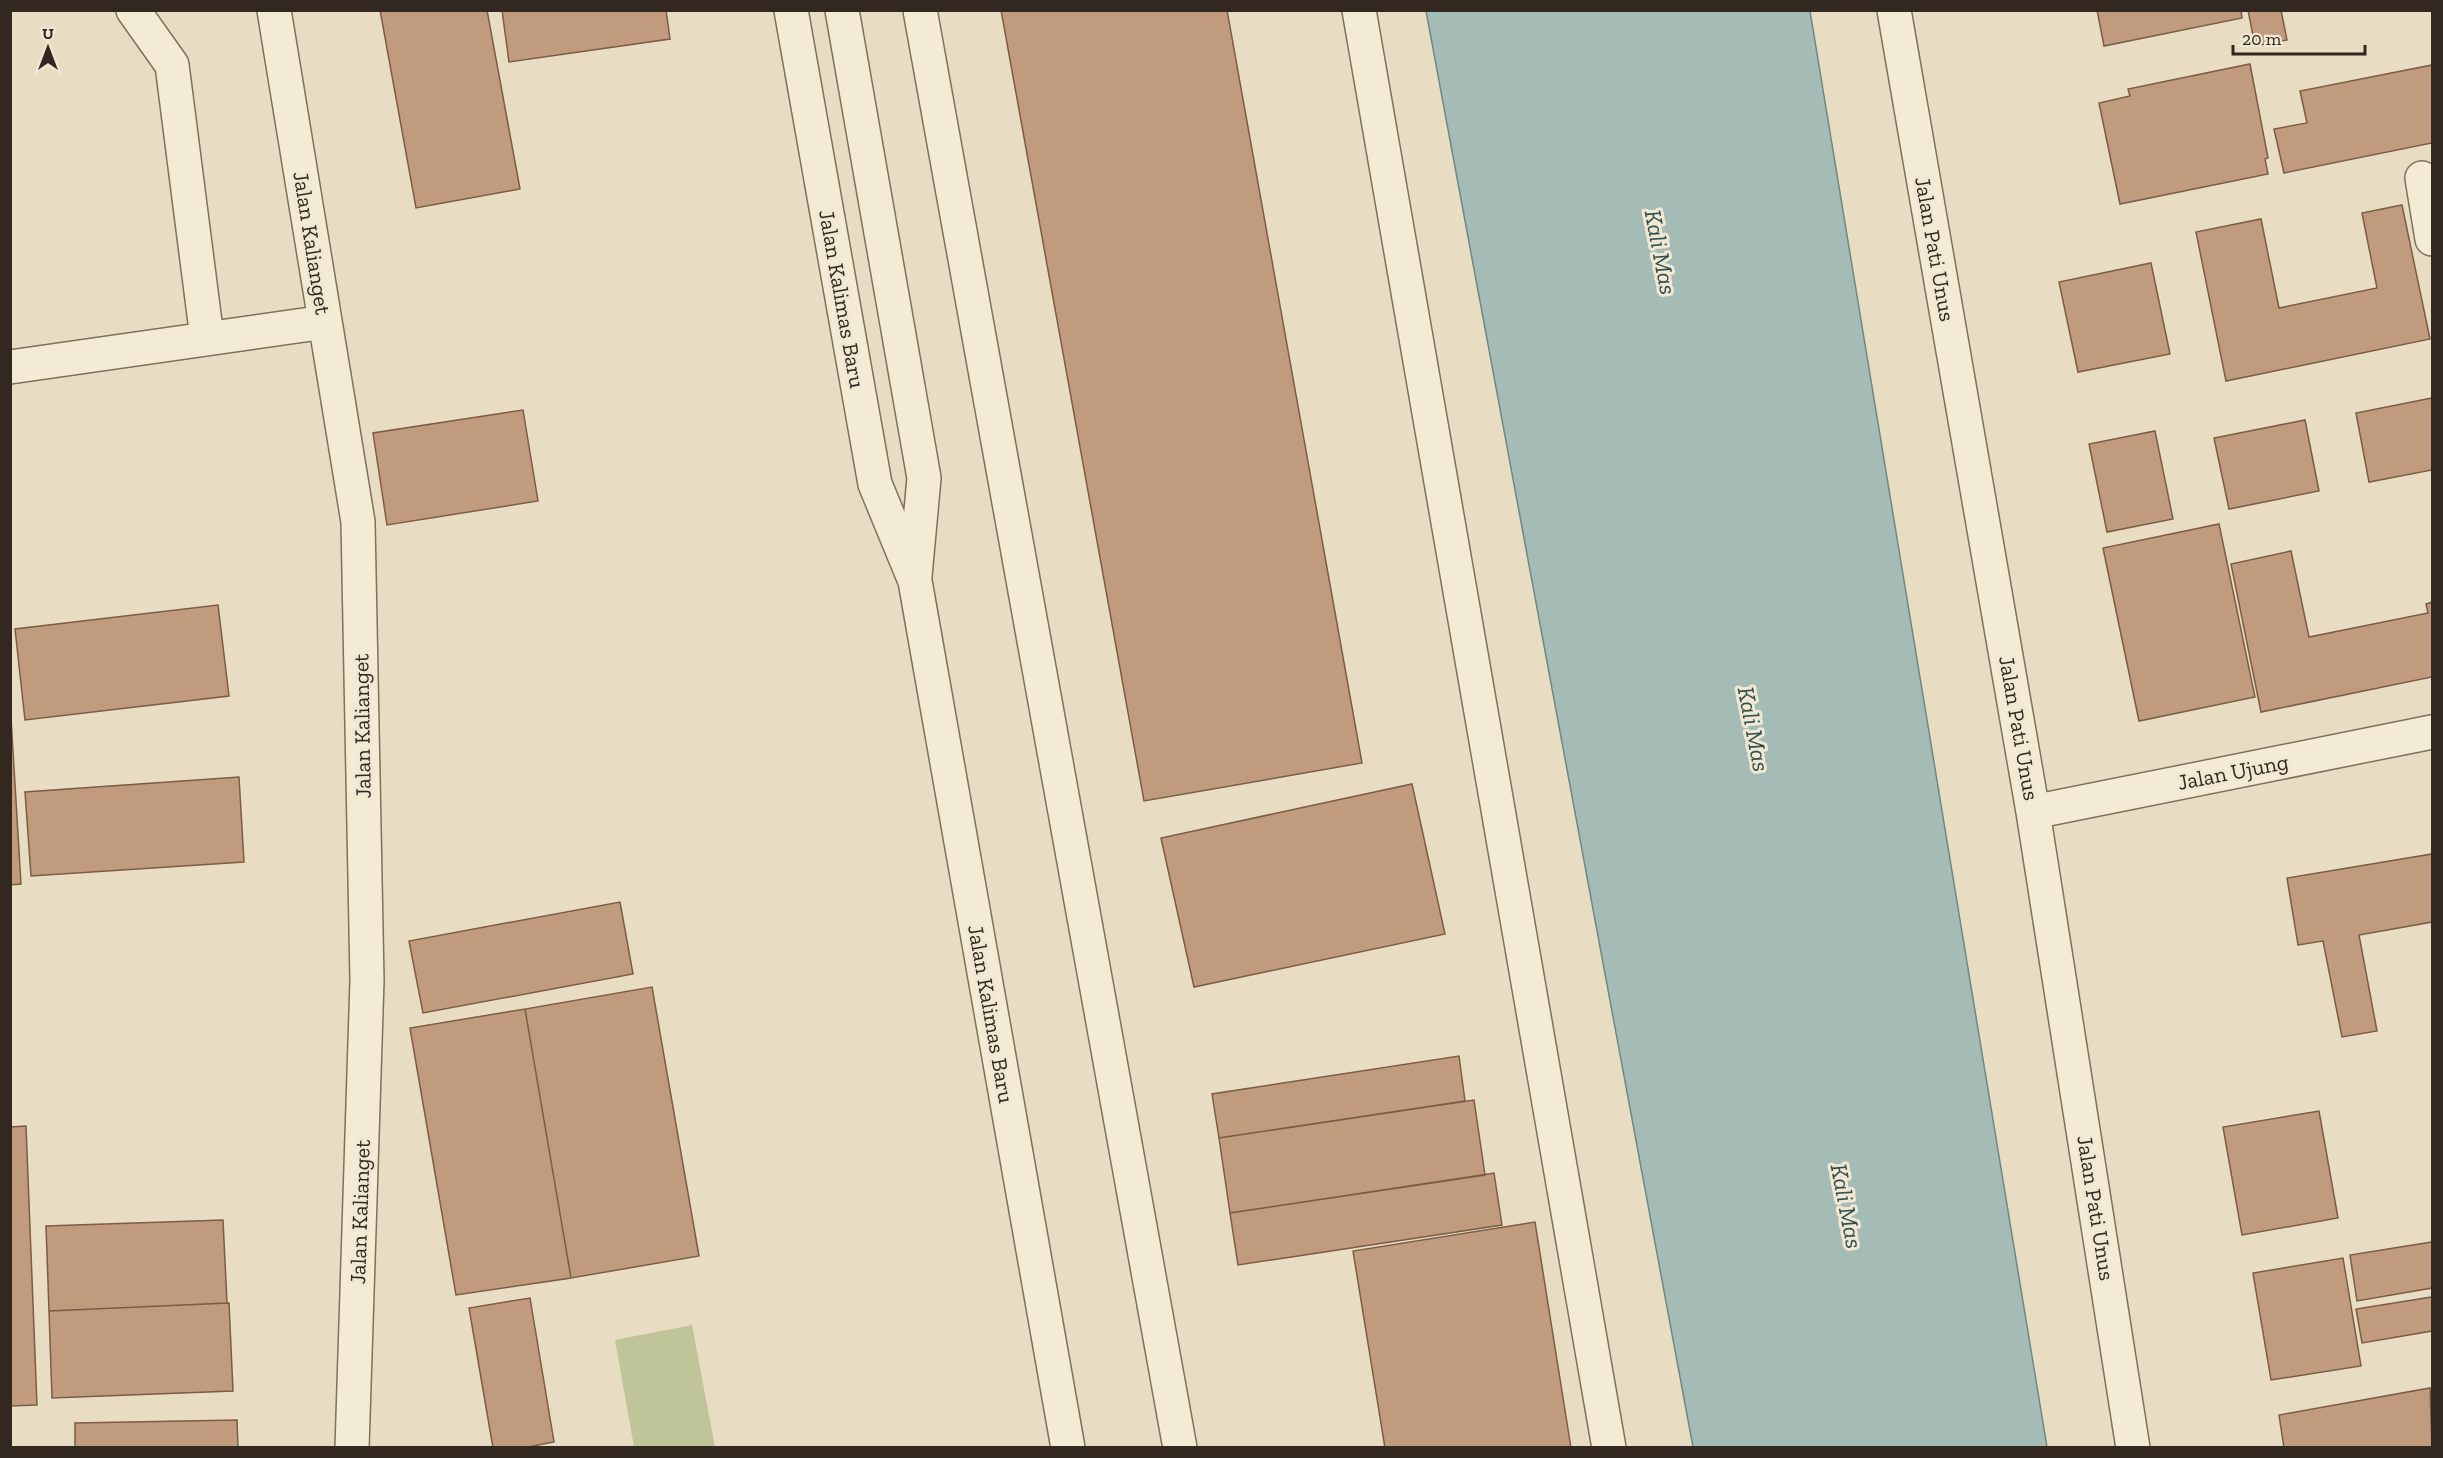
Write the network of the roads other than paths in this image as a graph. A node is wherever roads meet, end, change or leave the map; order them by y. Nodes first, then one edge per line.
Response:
1 (133, 10) edge
2 (274, 10) edge
3 (791, 10) edge
4 (842, 10) edge
5 (920, 10) edge
6 (1359, 10) edge
7 (1894, 10) edge
8 (2422, 178) dead end
9 (2433, 239) edge
10 (325, 322) junction
11 (207, 338) junction
12 (10, 367) edge
13 (915, 581) junction
14 (2433, 732) edge
15 (2033, 812) junction
16 (352, 1448) edge
17 (1068, 1448) edge
18 (1180, 1448) edge
19 (1609, 1448) edge
20 (2133, 1448) edge

1 - 11 street
2 - 10 street, Jalan Kalianget
3 - 13 street, Jalan Kalimas Baru
4 - 13 street, Jalan Kalimas Baru
5 - 18 street
6 - 19 street
7 - 15 street, Jalan Pati Unus
8 - 9 street
10 - 11 street
10 - 16 street, Jalan Kalianget
11 - 12 street
13 - 17 street, Jalan Kalimas Baru
14 - 15 street, Jalan Ujung
15 - 20 street, Jalan Pati Unus

